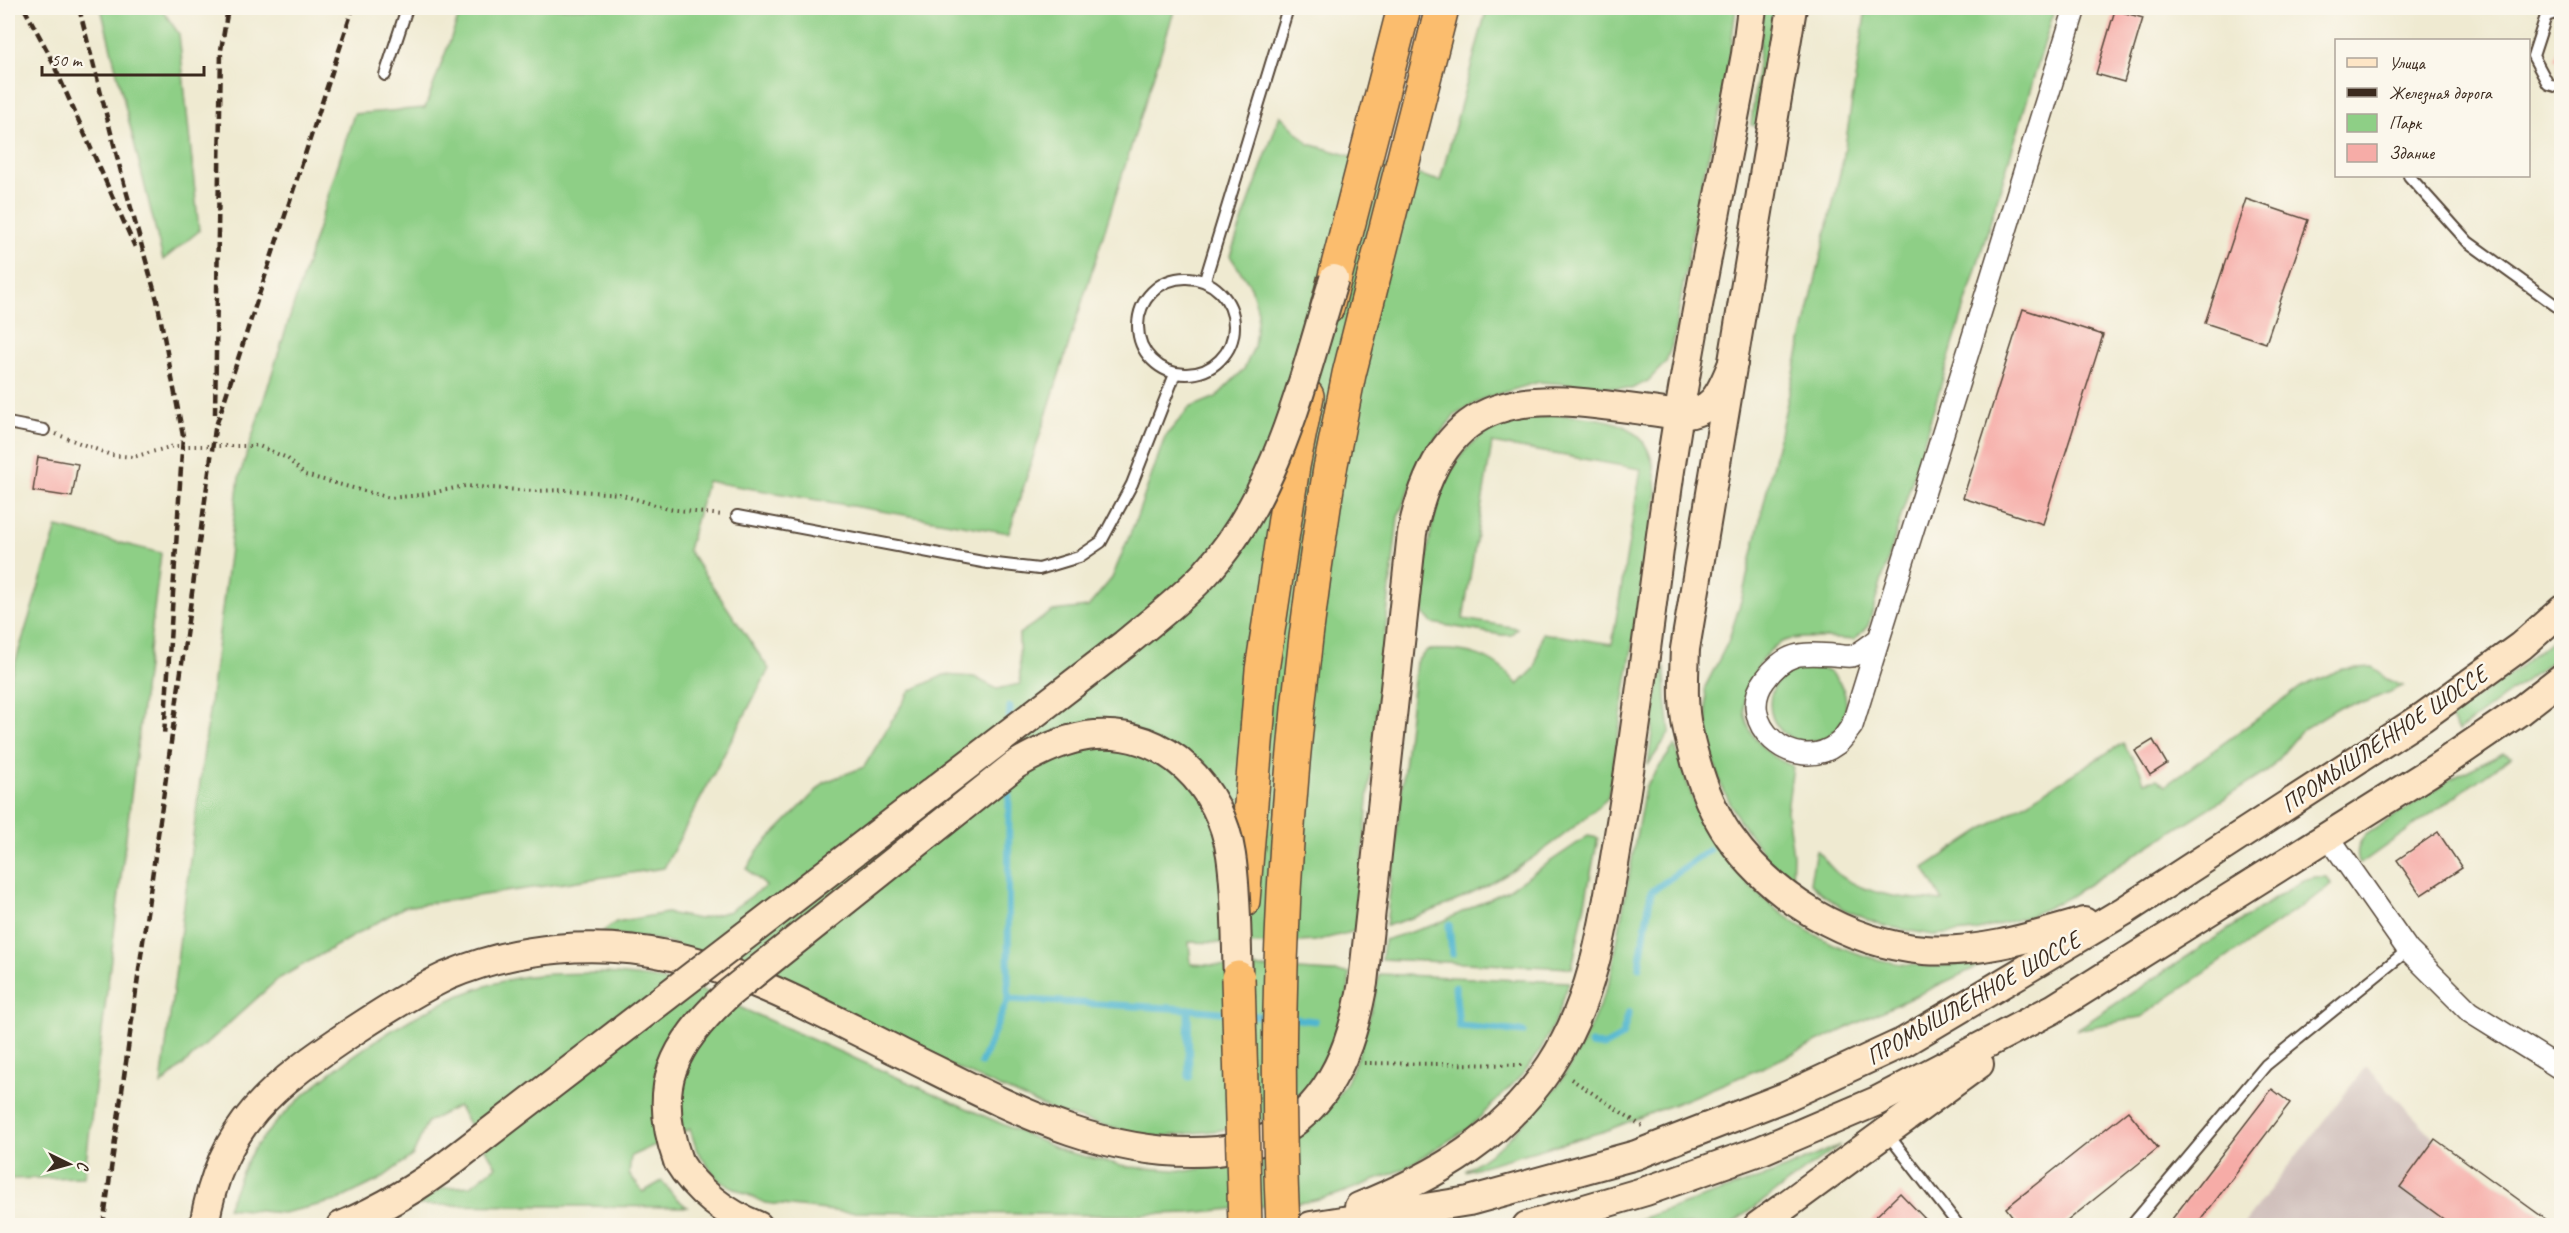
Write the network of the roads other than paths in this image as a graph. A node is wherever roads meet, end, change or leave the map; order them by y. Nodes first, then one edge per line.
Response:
1 (407, 8) edge
2 (1288, 8) edge
3 (1404, 8) edge
4 (1442, 8) edge
5 (1453, 8) edge
6 (1752, 8) edge
7 (1792, 8) edge
8 (2075, 8) edge
9 (2562, 10) edge
10 (385, 75) dead end
11 (2562, 88) edge
12 (1412, 126) junction
13 (2410, 177) edge
14 (1334, 279) junction
15 (1205, 280) junction
16 (2562, 310) edge
17 (1690, 356) junction
18 (1733, 363) junction
19 (1175, 374) junction
20 (1626, 408) junction
21 (1680, 415) junction
22 (8, 423) edge
23 (44, 430) road end
24 (1670, 473) junction
25 (1713, 476) junction
26 (738, 516) road end
27 (2562, 610) edge
28 (1879, 639) junction
29 (2562, 678) edge
30 (2328, 836) junction
31 (2124, 911) junction
32 (2408, 950) junction
33 (1238, 978) junction
34 (2053, 1009) junction
35 (2561, 1069) edge
36 (1886, 1132) junction
37 (1647, 1191) junction
38 (204, 1226) edge
39 (341, 1226) edge
40 (758, 1226) edge
41 (1245, 1226) edge
42 (1283, 1226) edge
43 (1303, 1226) edge
44 (1311, 1226) edge
45 (1527, 1226) edge
46 (1573, 1226) edge
47 (1758, 1226) edge
48 (1959, 1226) edge
49 (2131, 1226) edge

1 - 10 lane
2 - 15 lane
3 - 14 highway
4 - 12 highway
5 - 12 main road
6 - 17 main road
7 - 18 main road
8 - 28 street
9 - 11 lane
12 - 42 highway, bridge
13 - 16 lane
14 - 33 highway, bridge
14 - 39 main road, bridge
15 - 19 lane
15 - 19 lane
17 - 20 main road
17 - 21 main road
18 - 21 main road
18 - 25 main road
19 - 26 lane
20 - 21 main road
20 - 24 main road
20 - 38 main road
21 - 24 main road
21 - 25 main road
22 - 23 lane
24 - 43 main road
25 - 31 main road
27 - 31 main road, ПРОМЫШЛЕННОЕ ШОССЕ
28 - 28 street
29 - 30 main road, ПРОМЫШЛЕННОЕ ШОССЕ
30 - 32 street
30 - 34 main road, ПРОМЫШЛЕННОЕ ШОССЕ
31 - 44 main road, ПРОМЫШЛЕННОЕ ШОССЕ
32 - 35 street
32 - 49 lane
33 - 40 main road, bridge
33 - 41 highway, bridge
34 - 36 main road
34 - 37 main road, ПРОМЫШЛЕННОЕ ШОССЕ
36 - 47 main road
36 - 48 lane
37 - 45 main road, ПРОМЫШЛЕННОЕ ШОССЕ
37 - 46 main road

